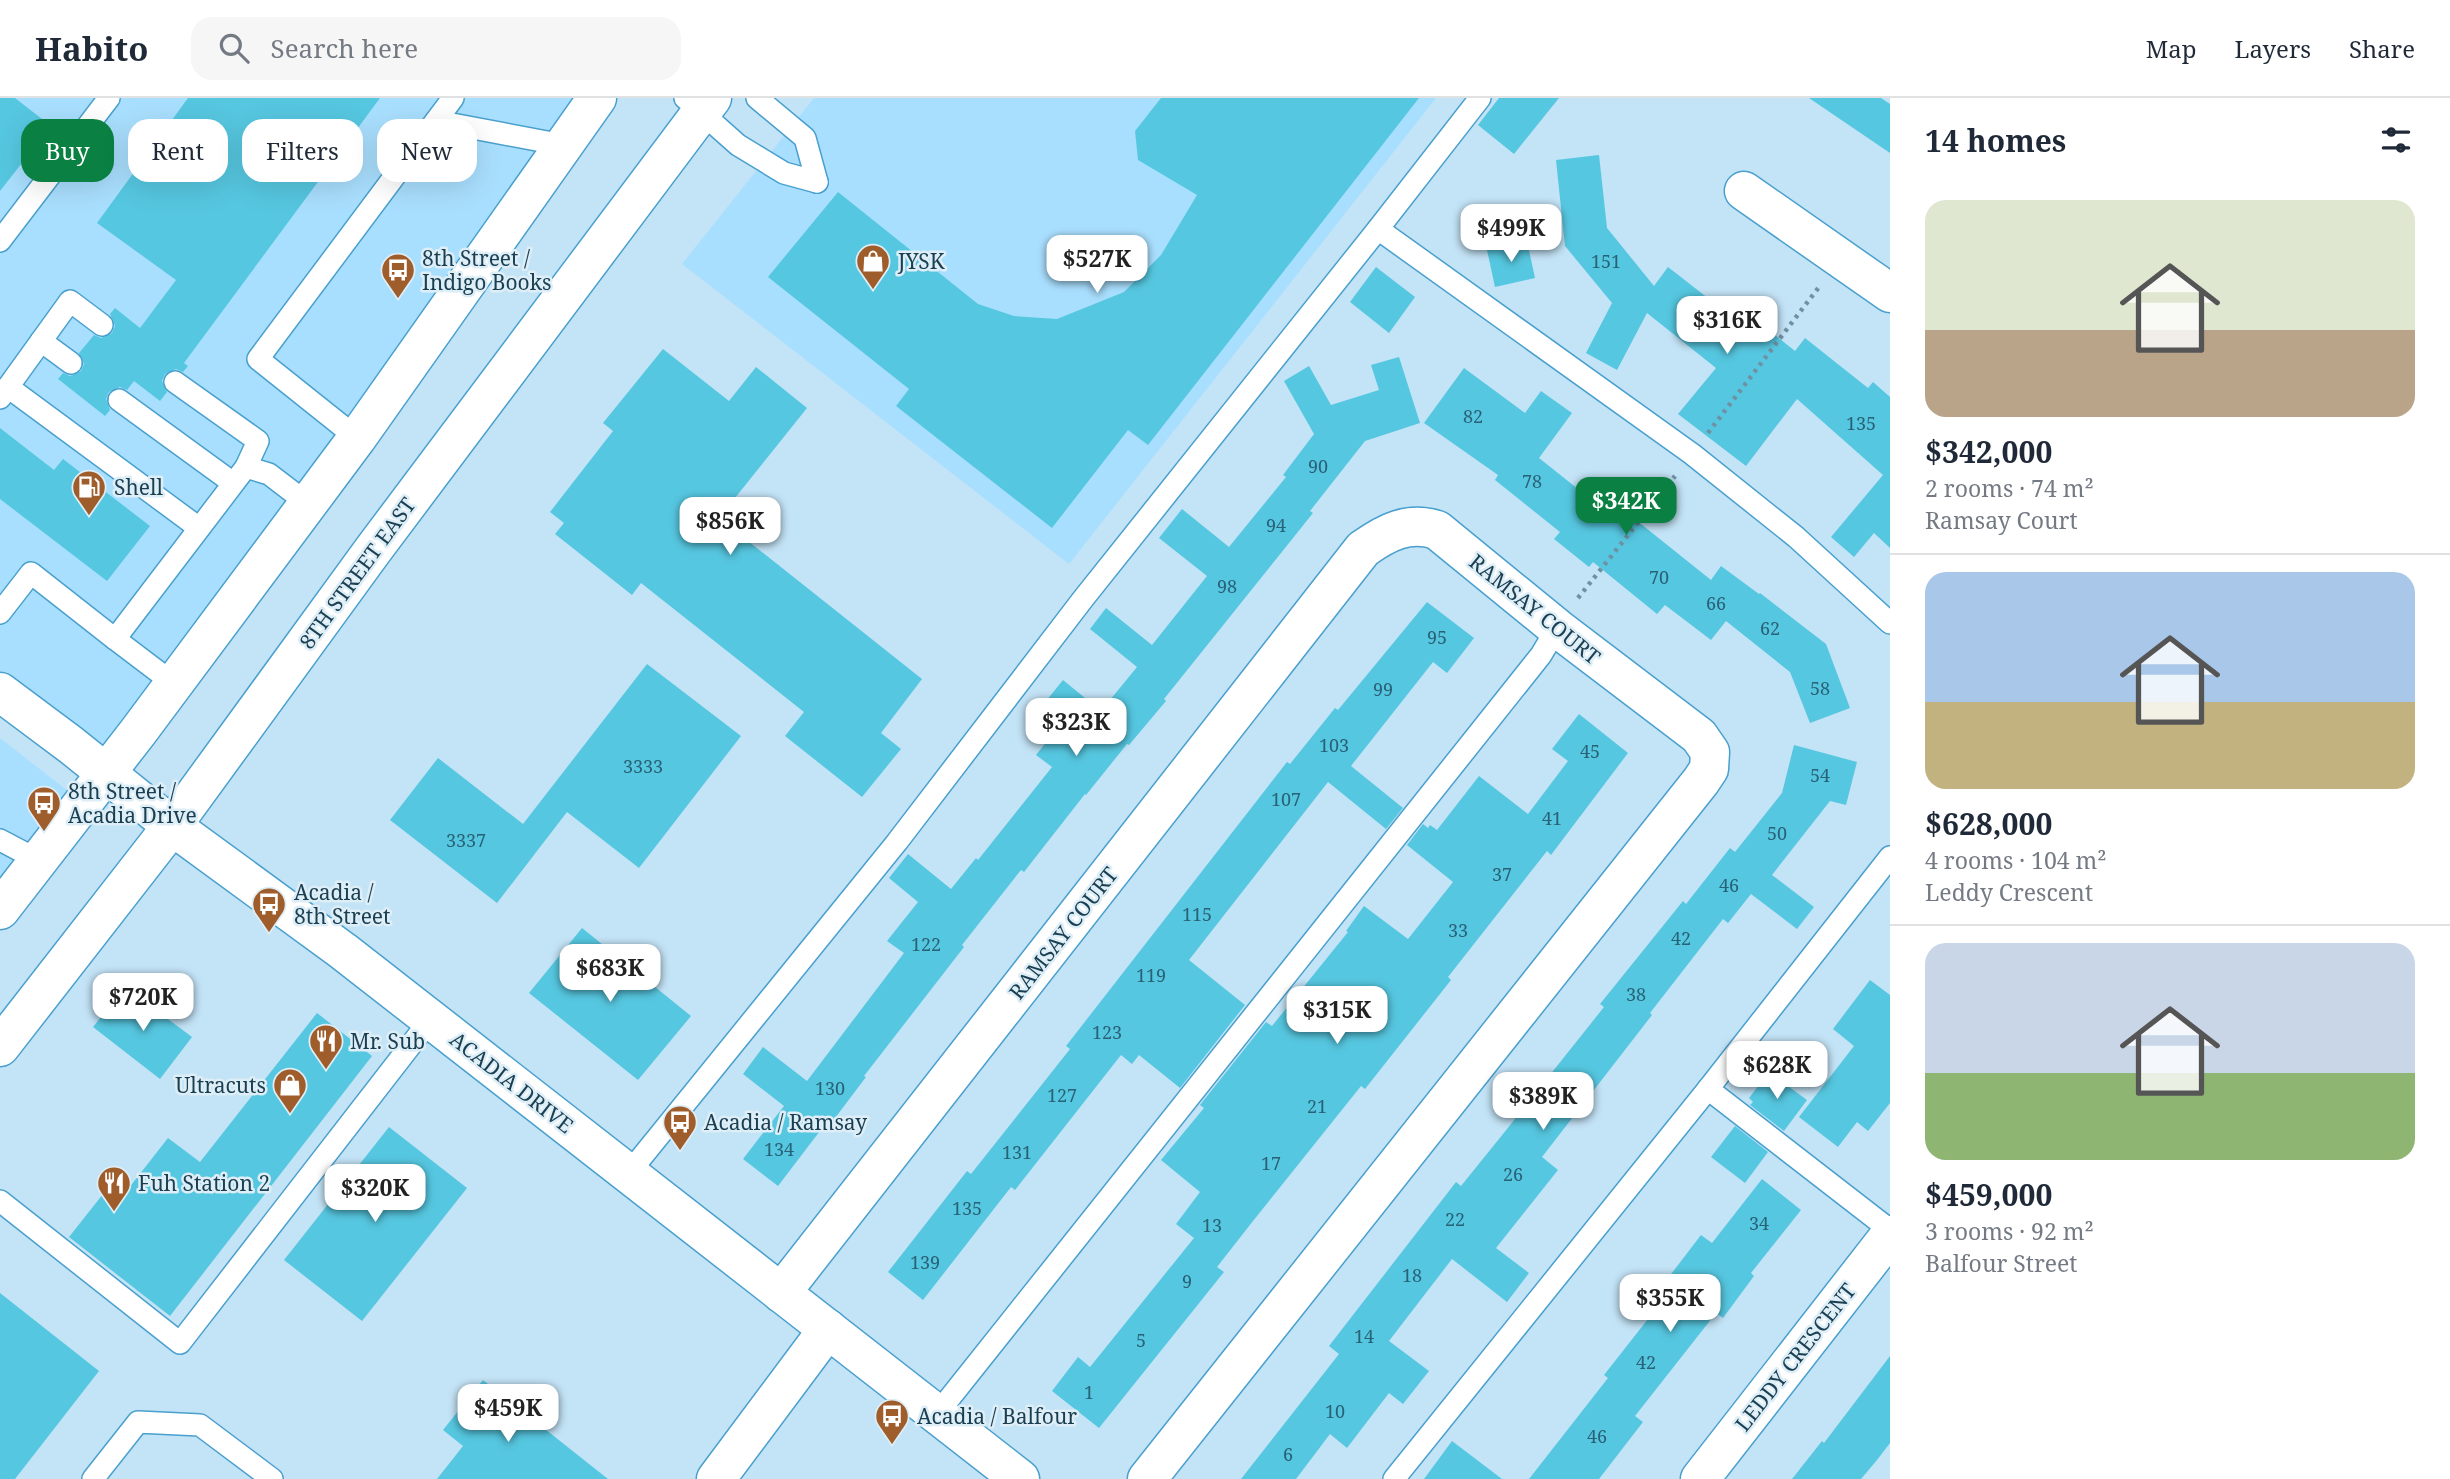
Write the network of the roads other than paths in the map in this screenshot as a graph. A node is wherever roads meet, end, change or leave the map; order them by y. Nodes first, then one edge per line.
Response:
1 (453, 98) edge
2 (597, 98) edge
3 (757, 98) edge
4 (1480, 98) edge
5 (105, 100) edge
6 (699, 103) edge
7 (437, 119) edge
8 (477, 129) edge
9 (563, 145) junction
10 (390, 182) edge
11 (1744, 191) dead end
12 (1378, 229) junction
13 (0, 241) edge
14 (1890, 293) edge
15 (102, 325) dead end
16 (41, 341) junction
17 (71, 363) dead end
18 (175, 382) dead end
19 (4, 393) edge
20 (119, 400) dead end
21 (357, 438) junction
22 (239, 475) junction
23 (307, 503) junction
24 (199, 528) junction
25 (1, 611) edge
26 (1890, 623) edge
27 (1557, 628) junction
28 (115, 639) junction
29 (173, 682) junction
30 (0, 692) edge
31 (104, 773) junction
32 (172, 826) junction
33 (0, 840) edge
34 (1890, 857) edge
35 (38, 860) junction
36 (0, 910) edge
37 (431, 1019) junction
38 (0, 1047) edge
39 (1708, 1089) junction
40 (628, 1174) junction
41 (0, 1201) edge
42 (1890, 1233) edge
43 (781, 1293) junction
44 (828, 1329) junction
45 (937, 1415) junction
46 (93, 1479) edge
47 (272, 1479) edge
48 (716, 1479) edge
49 (1020, 1479) edge
50 (1147, 1479) edge
51 (1394, 1479) edge
52 (1700, 1479) edge

1 - 7 lane
2 - 9 street
3 - 6 lane
4 - 12 lane
5 - 13 lane
6 - 32 street, 8TH STREET EAST
8 - 9 lane
9 - 21 street
10 - 21 lane
11 - 14 street
12 - 26 lane
12 - 40 lane
15 - 16 lane
16 - 17 lane
16 - 19 lane
18 - 22 lane
19 - 24 lane
20 - 22 lane
21 - 23 street
22 - 23 lane
22 - 24 lane
23 - 29 street
24 - 28 lane
25 - 28 lane
27 - 43 street, RAMSAY COURT
27 - 45 lane
27 - 50 street, RAMSAY COURT
28 - 29 lane
29 - 31 street
30 - 31 street, ACADIA DRIVE
31 - 32 street, ACADIA DRIVE
31 - 35 street
32 - 37 street, ACADIA DRIVE
32 - 38 street, 8TH STREET EAST
33 - 35 lane
34 - 39 lane
35 - 36 street
37 - 40 street, ACADIA DRIVE
37 - 41 lane
39 - 42 lane
39 - 51 lane
40 - 43 street, ACADIA DRIVE
42 - 52 street, LEDDY CRESCENT
43 - 44 street, ACADIA DRIVE
44 - 45 street, ACADIA DRIVE
44 - 48 street
45 - 49 street, ACADIA DRIVE
46 - 47 lane

